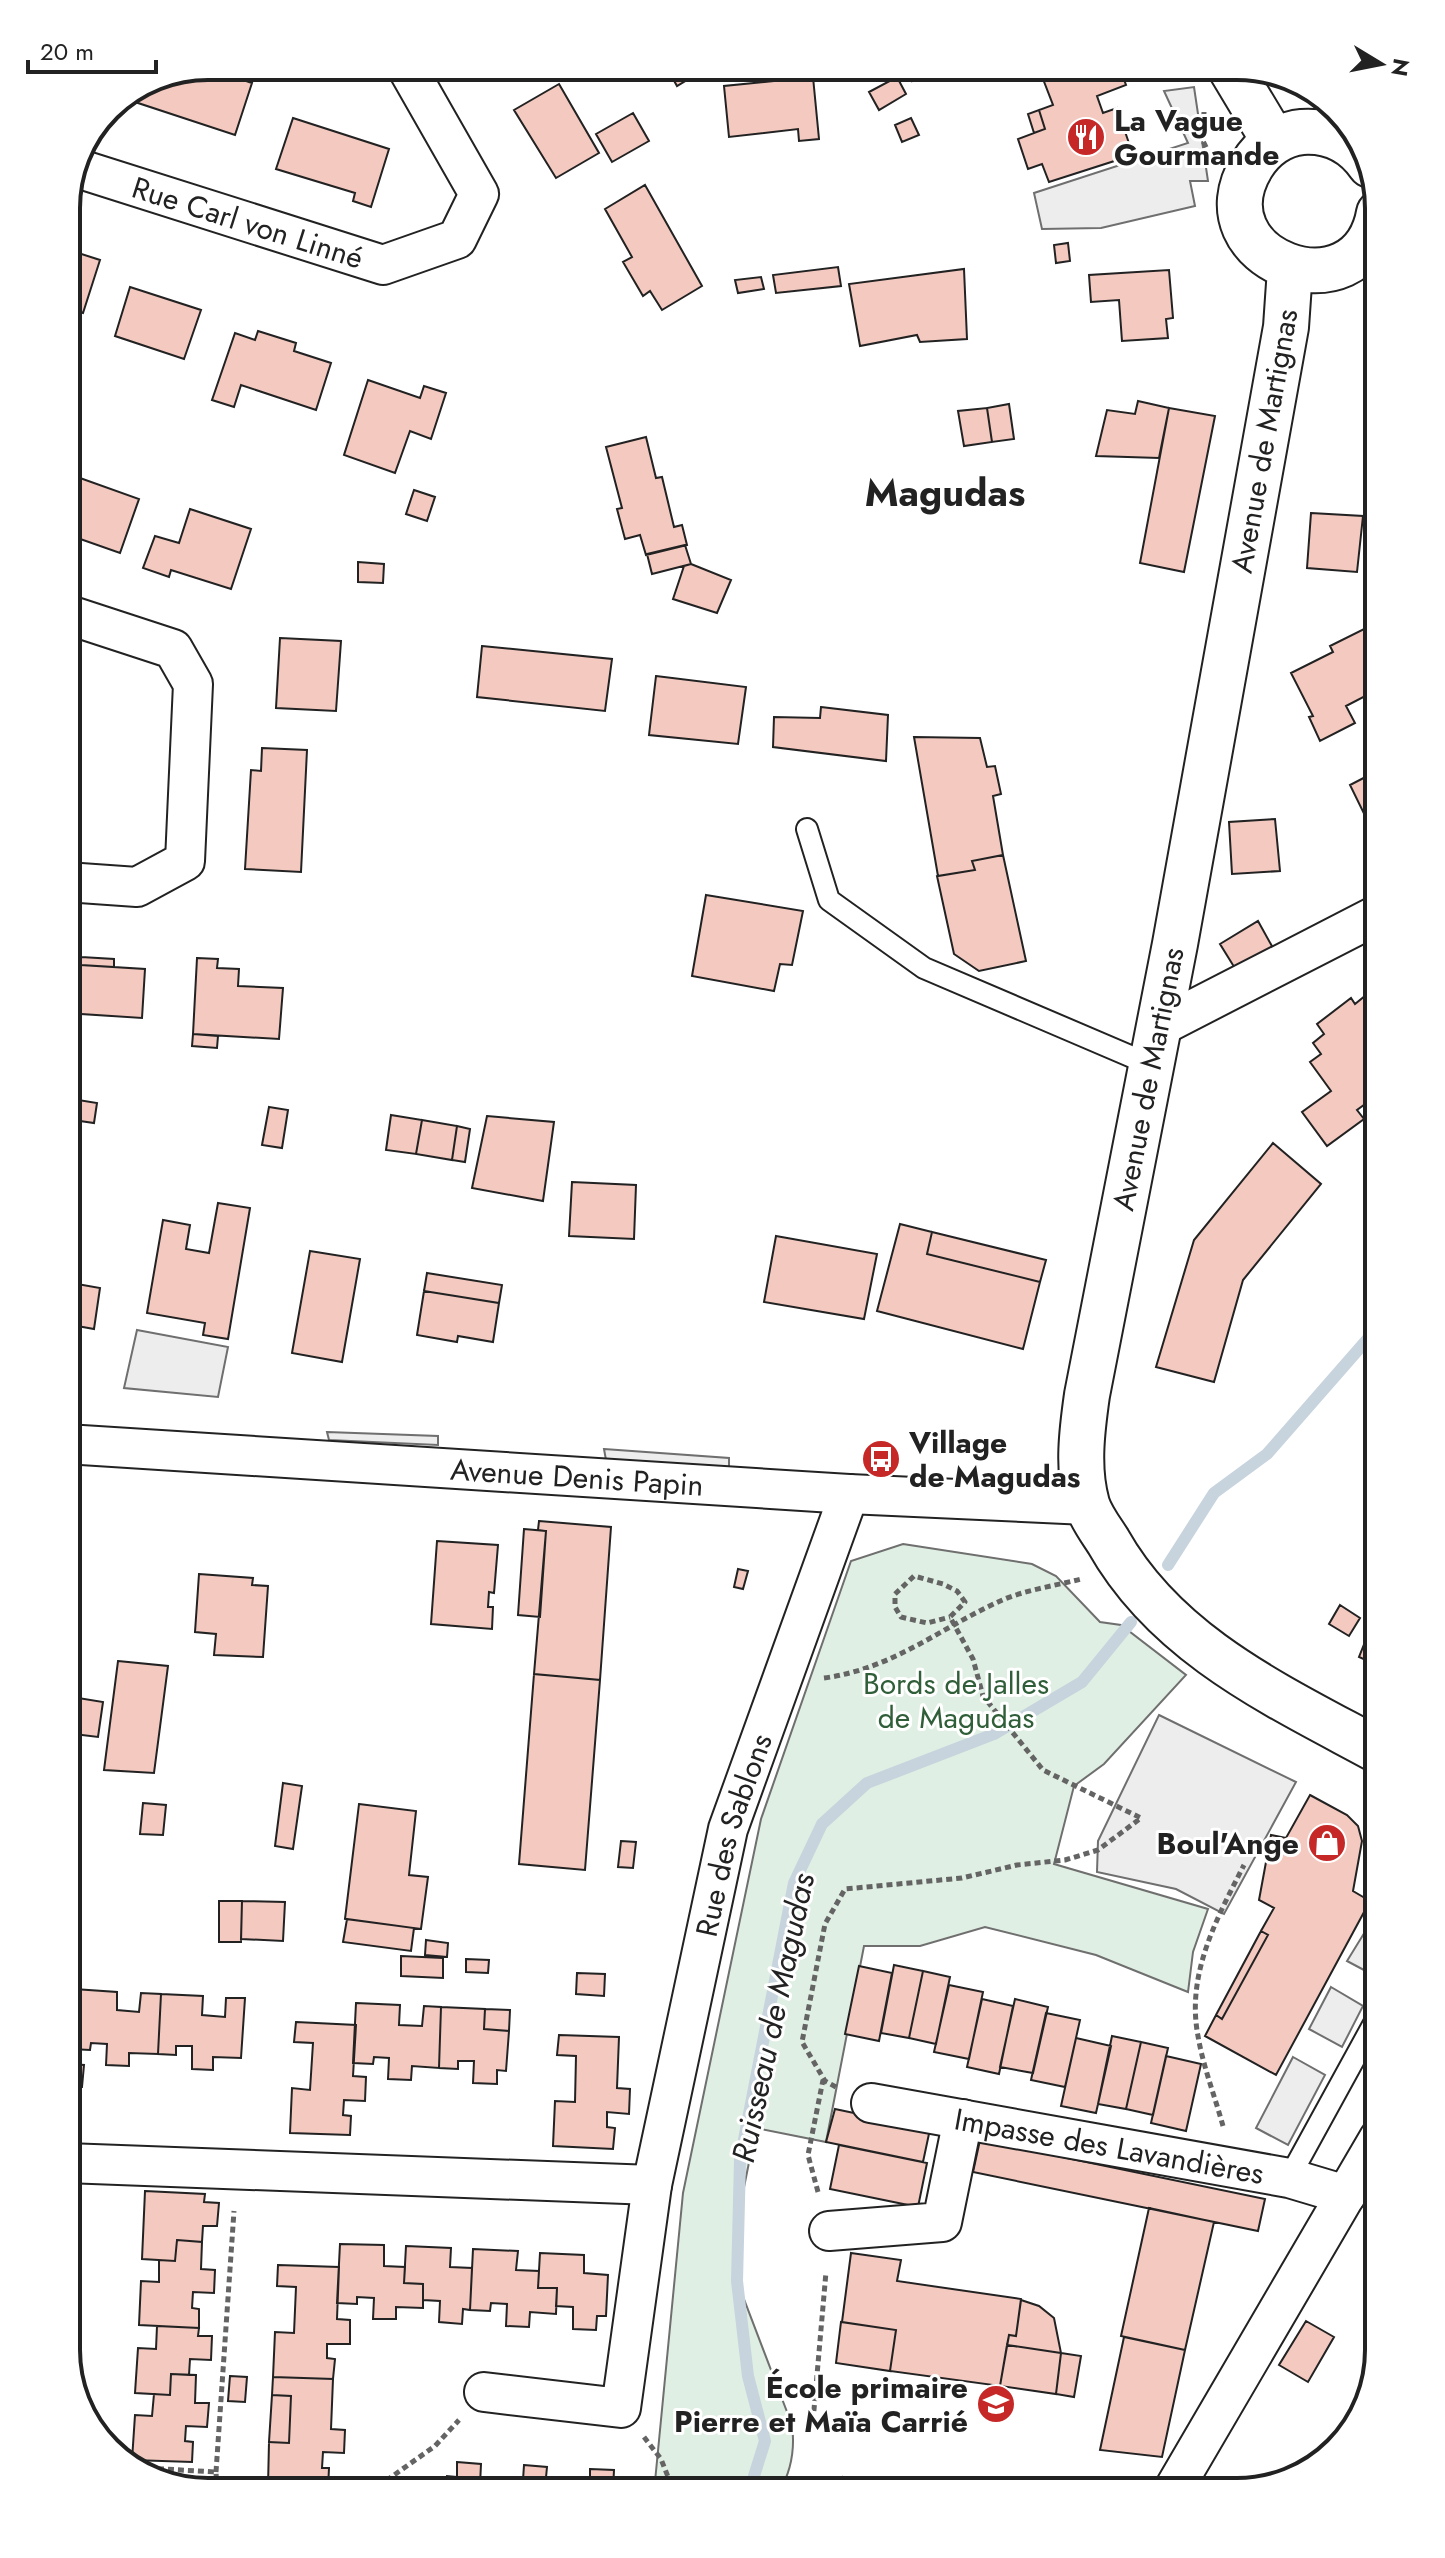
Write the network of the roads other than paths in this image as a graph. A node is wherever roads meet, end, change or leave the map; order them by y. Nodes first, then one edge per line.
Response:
1 (414, 80) edge
2 (1237, 80) edge
3 (1274, 141) junction
4 (1347, 142) edge
5 (86, 171) edge
6 (1365, 245) edge
7 (1290, 269) junction
8 (80, 619) edge
9 (807, 829) dead end
10 (80, 883) edge
11 (1365, 922) edge
12 (1155, 1046) junction
13 (80, 1445) edge
14 (849, 1494) junction
15 (1087, 1505) junction
16 (1365, 1743) edge
17 (1365, 2040) edge
18 (871, 2103) road end
19 (963, 2119) junction
20 (80, 2164) edge
21 (1289, 2178) junction
22 (1361, 2181) edge
23 (652, 2185) junction
24 (829, 2231) dead end
25 (484, 2392) road end
26 (1181, 2478) edge

1 - 5 street, Rue Carl von Linné
2 - 3 street
3 - 4 street
3 - 7 street
6 - 7 street
7 - 12 street, Avenue de Martignas
8 - 10 street
9 - 12 lane
11 - 12 street
12 - 15 street, Avenue de Martignas
13 - 14 street, Avenue Denis Papin
14 - 15 street, Avenue Denis Papin
14 - 23 street, Rue des Sablons
15 - 16 street, Avenue de Martignas
17 - 21 lane
18 - 19 street, Impasse des Lavandières
19 - 21 street, Impasse des Lavandières
19 - 24 street
20 - 23 street
21 - 22 street, Impasse des Lavandières
22 - 26 street
23 - 25 street, Rue des Sablons

